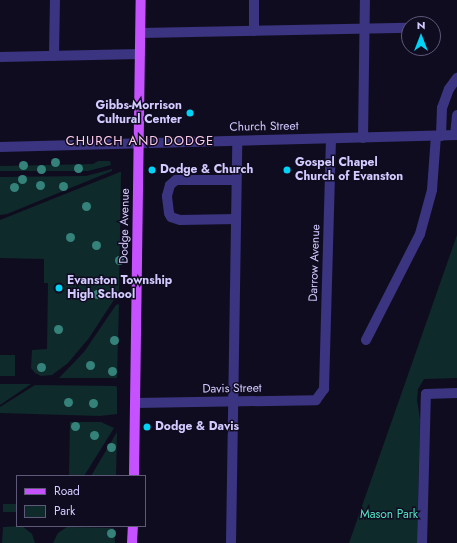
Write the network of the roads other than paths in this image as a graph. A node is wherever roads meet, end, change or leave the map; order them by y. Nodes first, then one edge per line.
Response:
1 (54, 0) edge
2 (141, 0) edge
3 (254, 0) edge
4 (365, 0) edge
5 (401, 28) edge
6 (365, 29) junction
7 (254, 31) junction
8 (141, 34) junction
9 (140, 54) junction
10 (54, 56) junction
11 (0, 57) edge
12 (457, 78) edge
13 (457, 115) edge
14 (456, 135) edge
15 (439, 136) junction
16 (363, 138) junction
17 (331, 139) junction
18 (237, 141) junction
19 (139, 144) junction
20 (0, 147) edge
21 (236, 180) junction
22 (236, 219) junction
23 (366, 340) dead end
24 (324, 389) joint
25 (457, 393) edge
26 (234, 402) junction
27 (135, 403) junction
28 (134, 475) edge
29 (133, 527) edge
30 (132, 543) edge
31 (231, 543) edge
32 (422, 543) edge

1 - 10 street
2 - 8 main road, Dodge Avenue
3 - 7 street
4 - 6 street
5 - 6 street
6 - 7 street
6 - 16 street
7 - 8 street
8 - 9 main road, Dodge Avenue
9 - 10 street
9 - 19 main road, Dodge Avenue
10 - 11 street
12 - 15 street
13 - 14 street
14 - 15 street, Church Street
15 - 16 street, Church Street
15 - 23 street
16 - 17 street, Church Street
17 - 18 street, Church Street
17 - 24 street, Darrow Avenue
18 - 19 street, Church Street
18 - 21 street
19 - 20 street, Church Street
19 - 27 main road, Dodge Avenue
21 - 22 street
21 - 22 street
22 - 26 street
24 - 26 street, Davis Street
25 - 32 street
26 - 27 street, Davis Street
26 - 31 street
27 - 28 main road, Dodge Avenue
29 - 30 main road

